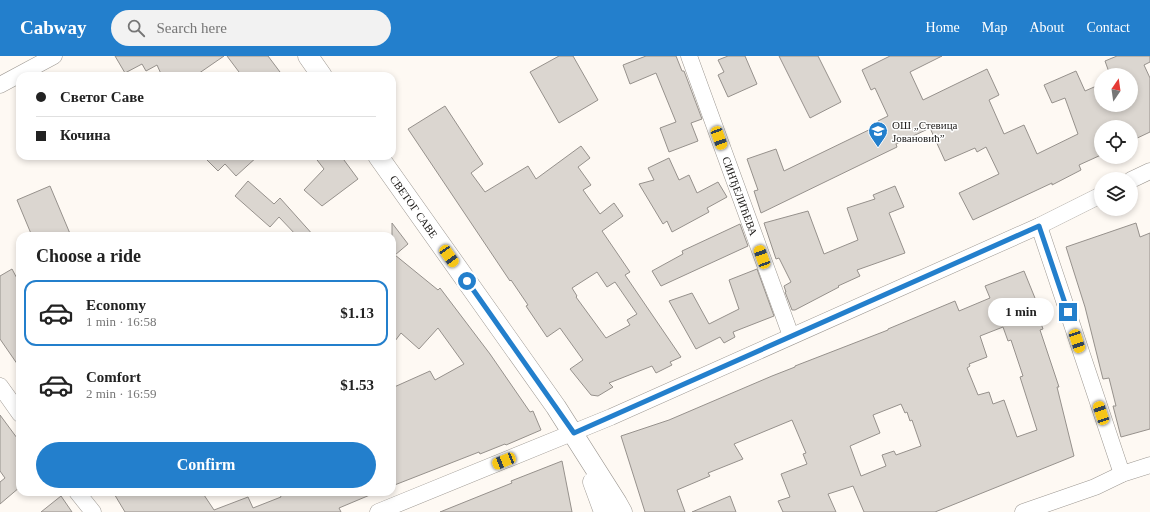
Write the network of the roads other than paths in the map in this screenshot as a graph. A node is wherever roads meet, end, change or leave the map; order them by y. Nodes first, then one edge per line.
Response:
1 (54, 56) edge
2 (308, 56) edge
3 (689, 56) edge
4 (24, 72) edge
5 (319, 72) edge
6 (16, 76) edge
7 (0, 85) edge
8 (381, 160) edge
9 (1150, 171) edge
10 (1138, 177) edge
11 (1094, 198) edge
12 (1039, 226) junction
13 (791, 336) junction
14 (0, 386) edge
15 (16, 408) edge
16 (574, 433) junction
17 (1150, 465) edge
18 (1122, 474) junction
19 (80, 496) edge
20 (1046, 508) edge
21 (92, 512) edge
22 (378, 512) edge
23 (604, 512) edge
24 (622, 512) edge
25 (1023, 512) edge

1 - 4 street
2 - 5 street
3 - 13 street, СИНЂЕЛИЋЕВА
6 - 7 street
8 - 16 street, СВЕТОГ САВЕ
9 - 10 street
11 - 12 street
12 - 13 street
12 - 18 street
13 - 16 street
14 - 15 street
16 - 22 street
16 - 23 street, СВЕТОГ САВЕ
16 - 24 street, СВЕТОГ САВЕ
17 - 18 street
18 - 20 street
19 - 21 street
20 - 25 street

